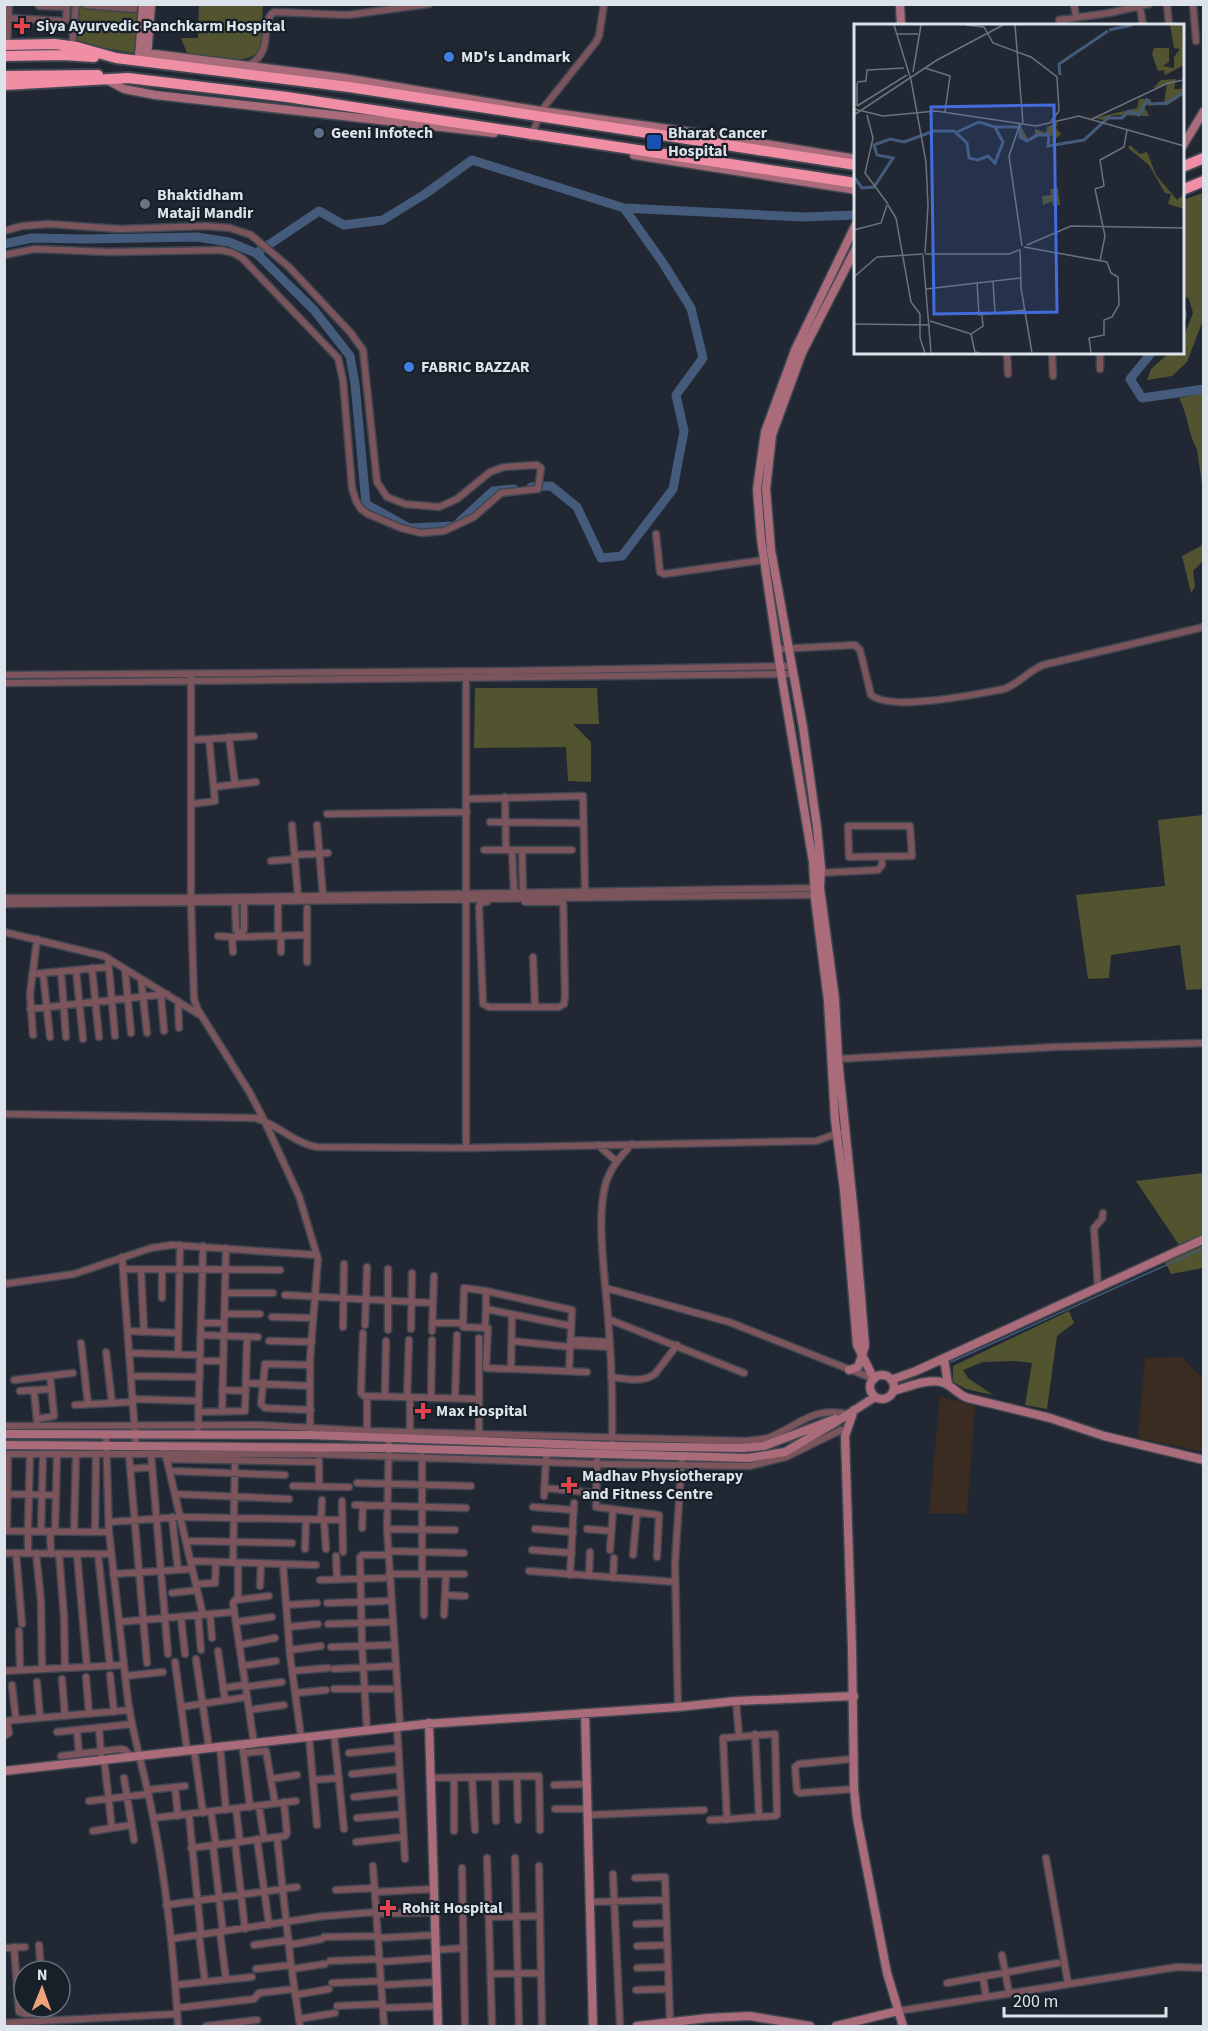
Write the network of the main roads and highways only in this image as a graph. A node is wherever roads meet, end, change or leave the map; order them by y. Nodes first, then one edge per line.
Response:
1 (6, 45) edge
2 (4, 56) edge
3 (116, 58) junction
4 (4, 76) edge
5 (128, 78) junction
6 (4, 85) edge
7 (434, 93) road end
8 (445, 102) junction
9 (1203, 158) edge
10 (854, 165) edge
11 (1184, 166) edge
12 (1203, 181) edge
13 (854, 183) edge
14 (1184, 189) edge

1 - 3 highway
2 - 3 highway
3 - 8 highway
4 - 5 highway
5 - 6 highway
5 - 13 highway
7 - 8 highway
8 - 10 highway
9 - 11 highway
12 - 14 highway

